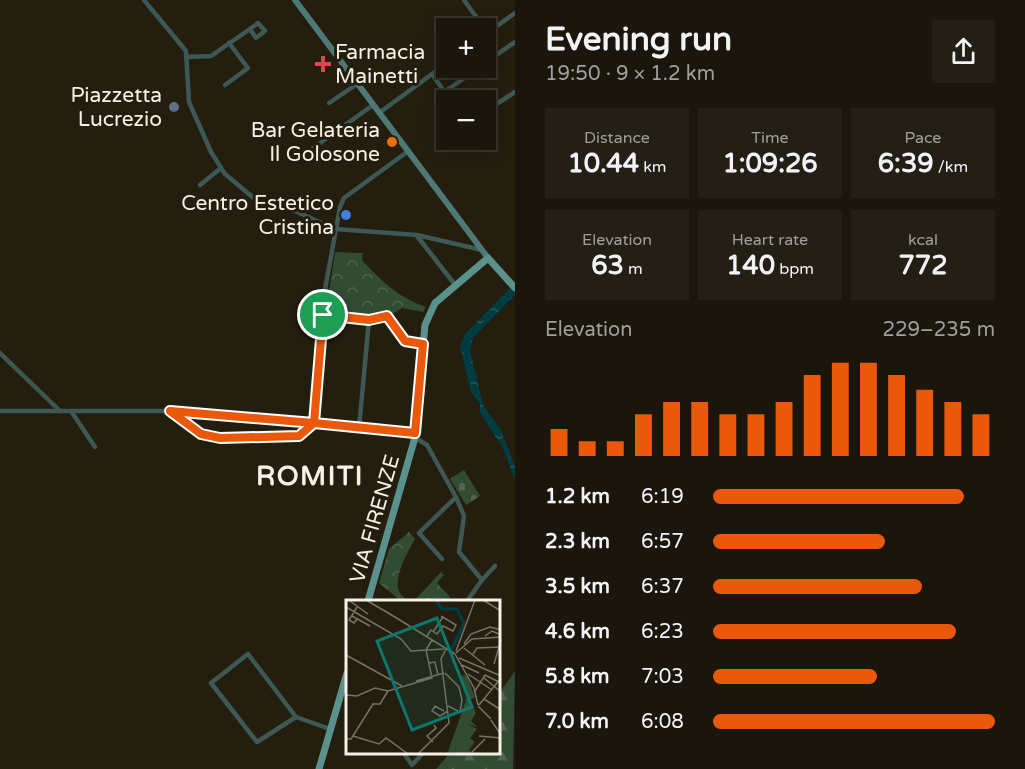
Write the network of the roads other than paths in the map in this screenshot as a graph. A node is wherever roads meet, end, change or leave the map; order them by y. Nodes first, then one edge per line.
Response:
1 (144, 0) edge
2 (295, 0) edge
3 (464, 0) edge
4 (515, 13) edge
5 (476, 18) edge
6 (496, 25) edge
7 (250, 29) dead end
8 (515, 42) edge
9 (229, 43) junction
10 (496, 55) edge
11 (186, 57) junction
12 (436, 71) edge
13 (432, 74) junction
14 (464, 78) edge
15 (357, 84) junction
16 (225, 86) dead end
17 (443, 90) edge
18 (447, 90) edge
19 (515, 92) edge
20 (329, 104) dead end
21 (496, 104) edge
22 (373, 105) junction
23 (191, 106) junction
24 (185, 112) dead end
25 (379, 113) junction
26 (407, 152) junction
27 (298, 159) dead end
28 (221, 168) junction
29 (200, 185) dead end
30 (335, 229) junction
31 (417, 235) junction
32 (482, 250) junction
33 (488, 258) junction
34 (456, 286) junction
35 (515, 288) edge
36 (323, 315) junction
37 (369, 320) junction
38 (423, 344) junction
39 (0, 353) edge
40 (0, 411) edge
41 (60, 411) junction
42 (71, 411) junction
43 (170, 411) junction
44 (314, 423) junction
45 (359, 428) junction
46 (414, 435) junction
47 (95, 447) dead end
48 (456, 497) junction
49 (442, 559) dead end
50 (495, 566) dead end
51 (482, 580) junction
52 (368, 600) edge
53 (468, 600) edge
54 (344, 694) edge
55 (296, 717) junction
56 (330, 729) junction
57 (404, 754) edge
58 (423, 754) edge
59 (319, 769) edge

1 - 11 street
2 - 15 main road
3 - 5 street
4 - 6 street
7 - 9 street
8 - 10 street
9 - 11 street
9 - 16 street
11 - 23 street
12 - 13 street
13 - 17 street
13 - 25 street
14 - 18 street
15 - 20 street
15 - 22 main road
19 - 21 street
22 - 25 main road
22 - 27 street
23 - 24 street
23 - 28 street
25 - 26 main road
26 - 30 street
26 - 32 main road
28 - 29 street
28 - 30 street
30 - 31 street
30 - 36 street
31 - 32 street
31 - 34 street
32 - 33 main road
33 - 34 main road, VIA FIRENZE
33 - 35 main road
34 - 38 main road, VIA FIRENZE
36 - 37 street
36 - 44 street
37 - 38 street
37 - 45 street
38 - 46 main road, VIA FIRENZE
39 - 41 street
40 - 41 street
41 - 42 street
42 - 43 street
42 - 47 street
43 - 44 street
43 - 44 street
44 - 45 street
45 - 46 street
46 - 48 street
46 - 52 main road, VIA FIRENZE
48 - 49 street
48 - 51 street
50 - 51 street
51 - 53 street
54 - 56 main road
55 - 55 street
55 - 56 street
56 - 59 main road
57 - 58 street

